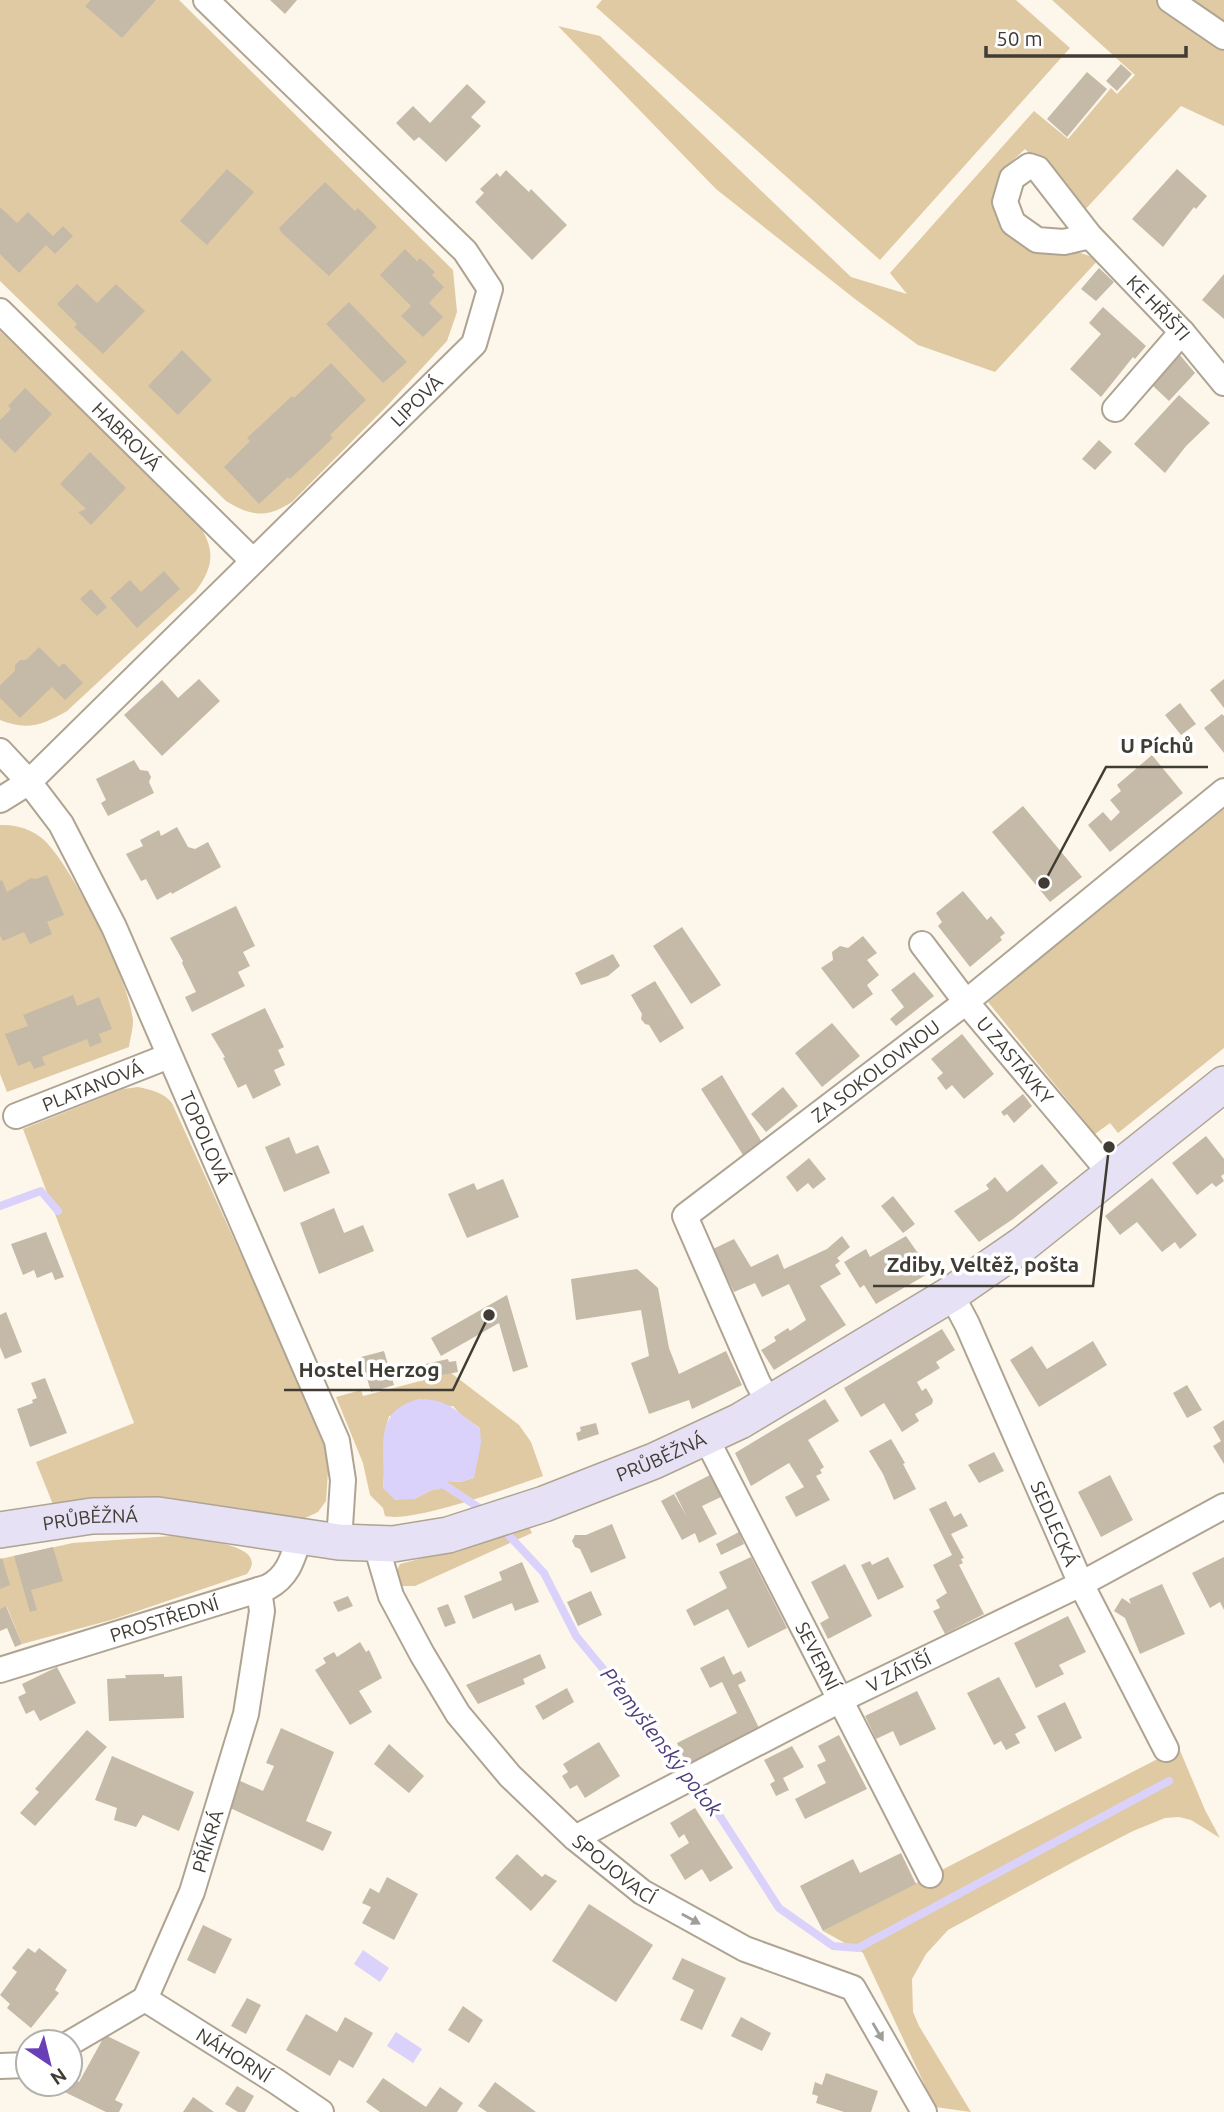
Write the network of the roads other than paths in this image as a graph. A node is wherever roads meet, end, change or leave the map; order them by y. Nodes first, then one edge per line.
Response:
1 (206, 0) edge
2 (1170, 0) edge
3 (1224, 37) edge
4 (1090, 236) dead end
5 (0, 311) edge
6 (1182, 332) junction
7 (1224, 383) edge
8 (1115, 409) dead end
9 (253, 561) junction
10 (0, 751) edge
11 (29, 782) junction
12 (1224, 791) edge
13 (0, 800) edge
14 (922, 944) dead end
15 (966, 1002) junction
16 (169, 1056) junction
17 (1224, 1084) edge
18 (16, 1116) dead end
19 (1111, 1174) junction
20 (951, 1294) junction
21 (770, 1405) junction
22 (706, 1438) junction
23 (1224, 1506) edge
24 (0, 1530) edge
25 (300, 1536) junction
26 (339, 1542) junction
27 (376, 1545) junction
28 (1081, 1584) junction
29 (258, 1590) junction
30 (0, 1670) edge
31 (840, 1700) junction
32 (1166, 1749) dead end
33 (575, 1838) junction
34 (930, 1875) dead end
35 (145, 2000) junction
36 (84, 2035) edge
37 (321, 2112) edge
38 (924, 2112) edge

1 - 9 street, LIPOVÁ
2 - 3 street
4 - 6 street, KE HŘIŠTI
5 - 9 street, HABROVÁ
6 - 7 street, KE HŘIŠTI
6 - 8 street
9 - 11 street, LIPOVÁ
10 - 11 street, TOPOLOVÁ
11 - 13 street
11 - 16 street, TOPOLOVÁ
12 - 15 street, ZA SOKOLOVNOU
14 - 15 street, U ZASTÁVKY
15 - 19 street, U ZASTÁVKY
15 - 21 street, ZA SOKOLOVNOU
16 - 18 street, PLATANOVÁ
16 - 26 street, TOPOLOVÁ
17 - 19 street, PRŮBĚŽNÁ
19 - 20 street, PRŮBĚŽNÁ
20 - 21 street, PRŮBĚŽNÁ
20 - 28 street, SEDLECKÁ
21 - 22 street, PRŮBĚŽNÁ
22 - 27 street, PRŮBĚŽNÁ
22 - 31 street, SEVERNÍ
23 - 28 street, V ZÁTIŠÍ
24 - 25 street, PRŮBĚŽNÁ
25 - 26 street, PRŮBĚŽNÁ
25 - 29 street, PROSTŘEDNÍ
26 - 27 street, PRŮBĚŽNÁ
27 - 33 street, SPOJOVACÍ
28 - 31 street, V ZÁTIŠÍ
28 - 32 street, SEDLECKÁ
29 - 30 street, PROSTŘEDNÍ
29 - 35 street, PŘÍKRÁ
31 - 33 street, V ZÁTIŠÍ
31 - 34 street, SEVERNÍ
33 -> 38 street, SPOJOVACÍ
35 - 36 street
35 - 37 street, NÁHORNÍ

